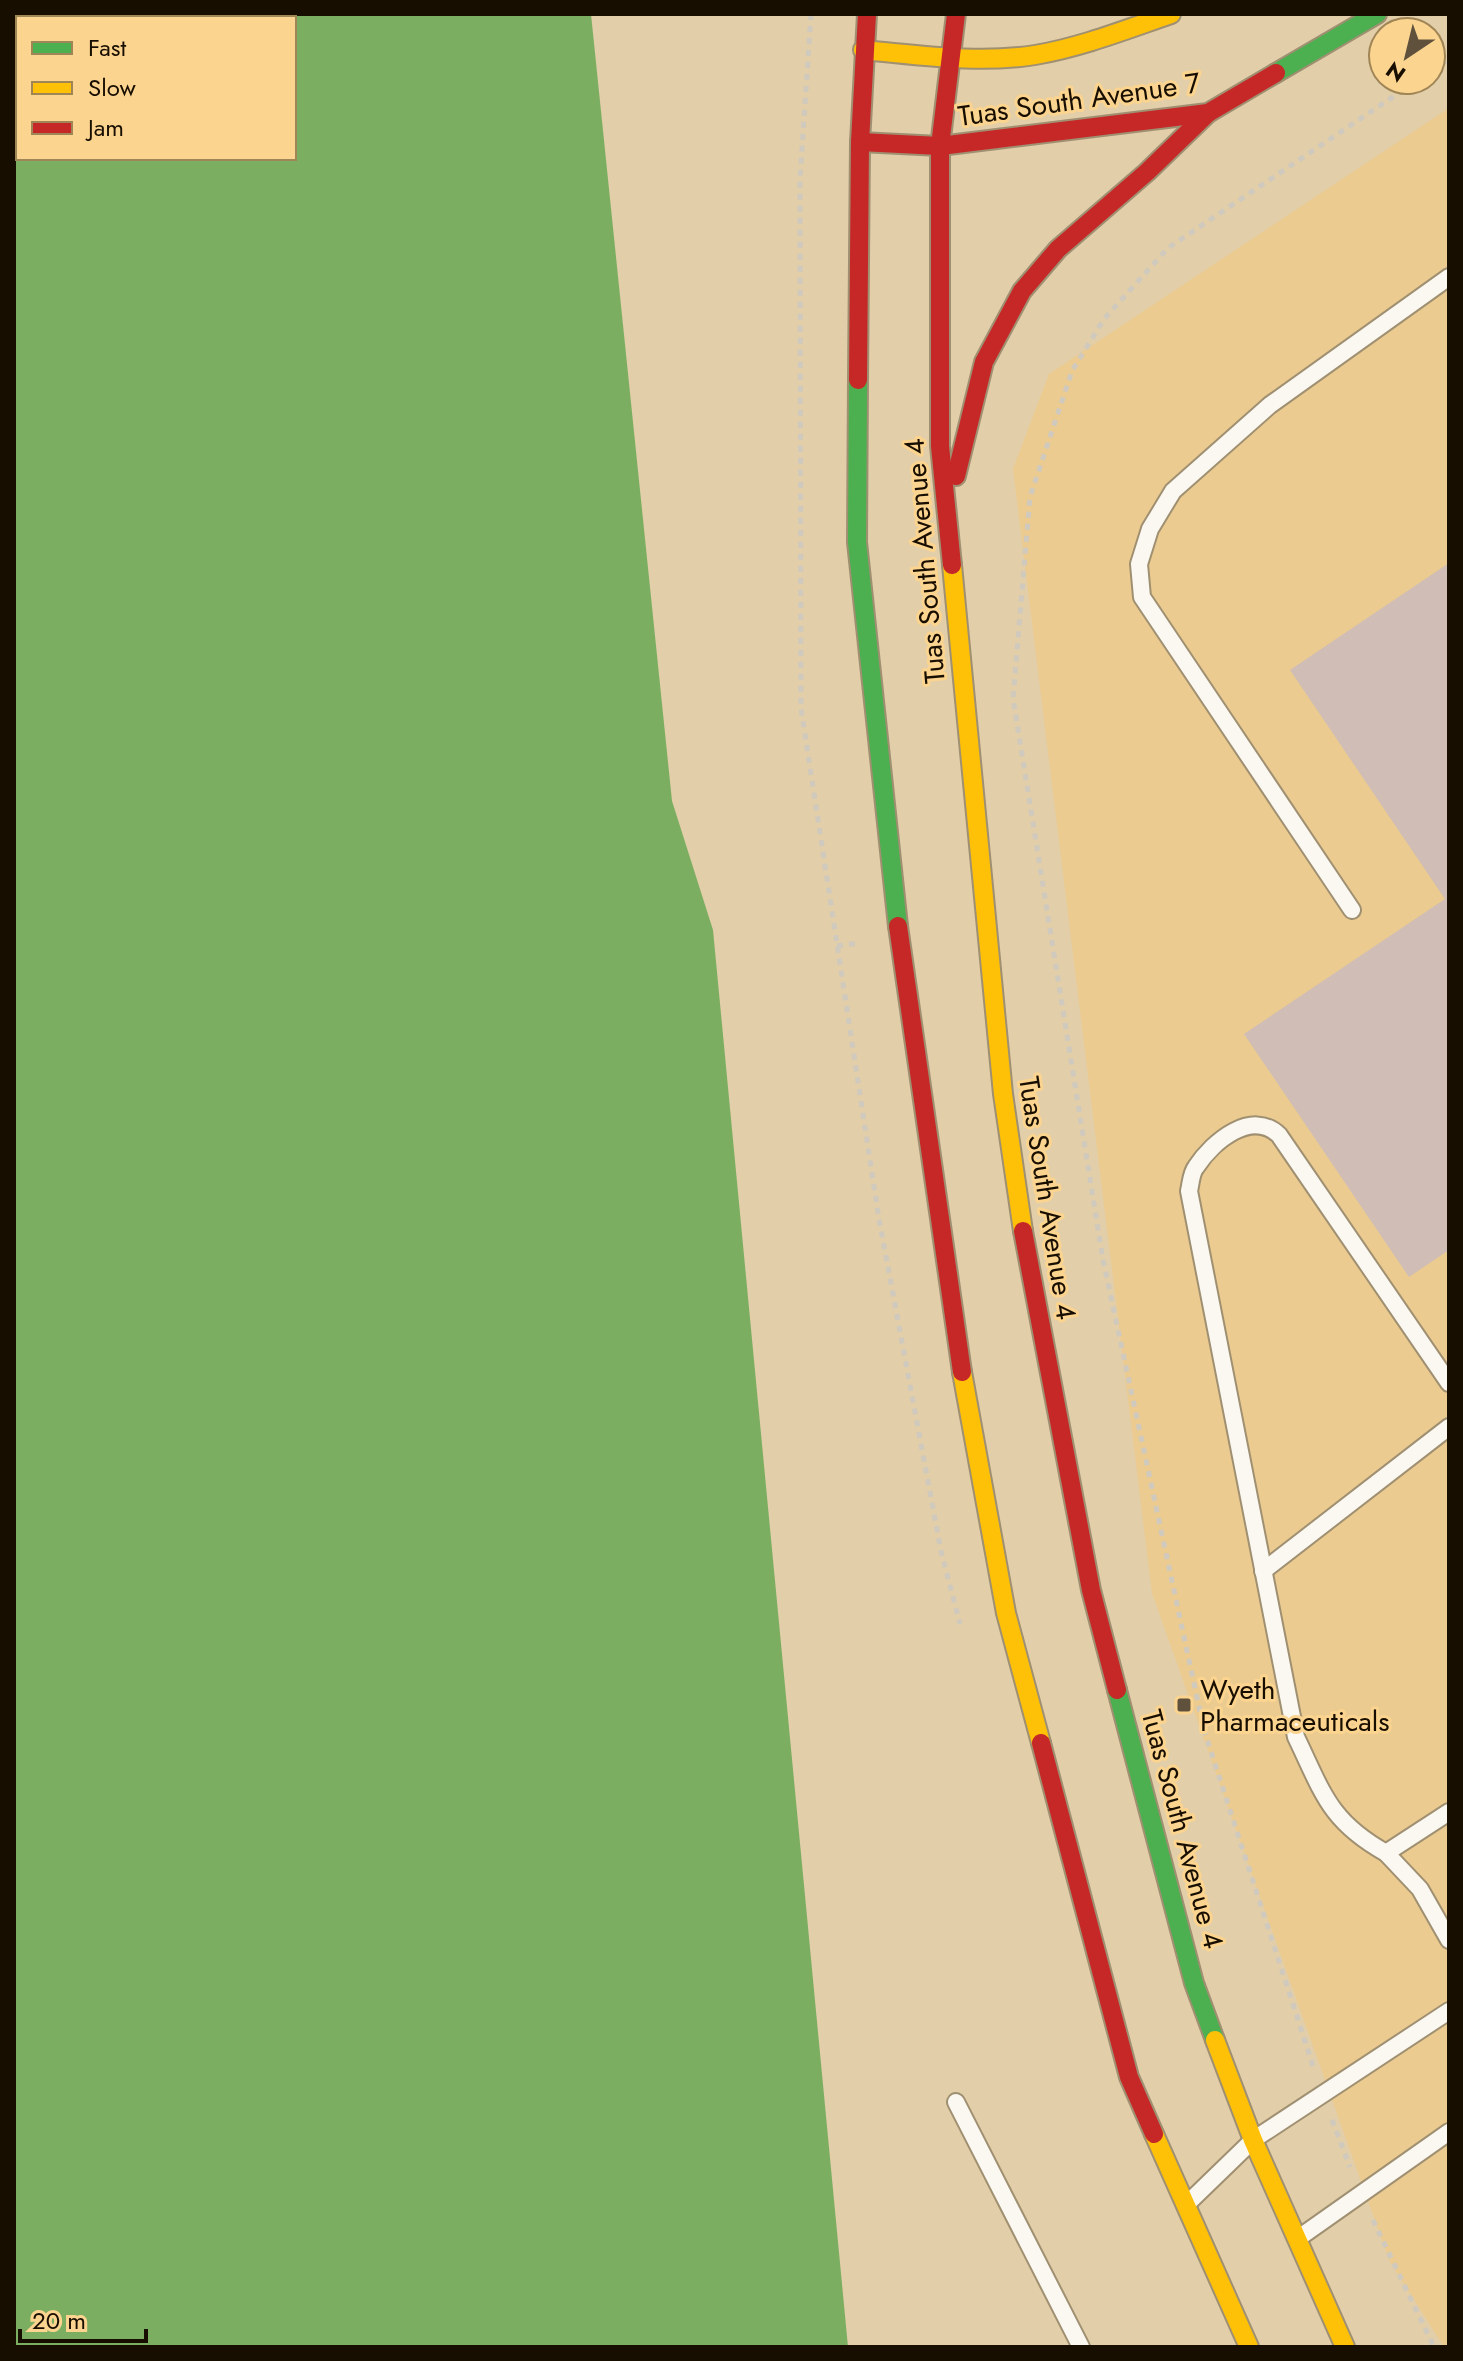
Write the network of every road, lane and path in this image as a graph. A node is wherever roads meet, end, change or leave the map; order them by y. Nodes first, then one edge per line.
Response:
1 (867, 14) edge
2 (956, 14) edge
3 (1105, 14) edge
4 (1171, 14) edge
5 (1377, 14) edge
6 (1133, 27) junction
7 (863, 50) junction
8 (949, 58) junction
9 (1208, 113) junction
10 (860, 142) junction
11 (940, 146) junction
12 (1449, 277) edge
13 (946, 517) junction
14 (1352, 910) dead end
15 (1449, 1383) edge
16 (1449, 1427) edge
17 (1263, 1571) junction
18 (1449, 1812) edge
19 (1386, 1853) junction
20 (1449, 1940) edge
21 (1449, 2011) edge
22 (956, 2102) dead end
23 (1449, 2132) edge
24 (1253, 2140) junction
25 (1185, 2206) junction
26 (1297, 2240) junction
27 (1081, 2347) edge
28 (1249, 2347) edge
29 (1345, 2347) edge

1 - 7 street, Tuas South Avenue 4
2 - 8 street, Tuas South Avenue 4
3 - 6 street
4 - 6 street, Tuas South Avenue 7
5 - 9 street, Tuas South Avenue 7
6 - 8 street, Tuas South Avenue 7
7 - 8 street, Tuas South Avenue 7
7 - 10 street, Tuas South Avenue 4
8 - 11 street, Tuas South Avenue 4
9 - 11 street, Tuas South Avenue 7
9 - 13 street
10 - 11 street, Tuas South Avenue 7
10 - 25 street, Tuas South Avenue 4
11 - 13 street, Tuas South Avenue 4
12 - 14 lane
13 - 24 street, Tuas South Avenue 4
15 - 17 lane
16 - 17 lane
17 - 19 lane
18 - 19 lane
19 - 20 lane
21 - 24 lane
22 - 27 lane
23 - 26 lane
24 - 25 lane
24 - 26 street, Tuas South Avenue 4
25 - 28 street, Tuas South Avenue 4
26 - 29 street, Tuas South Avenue 4

